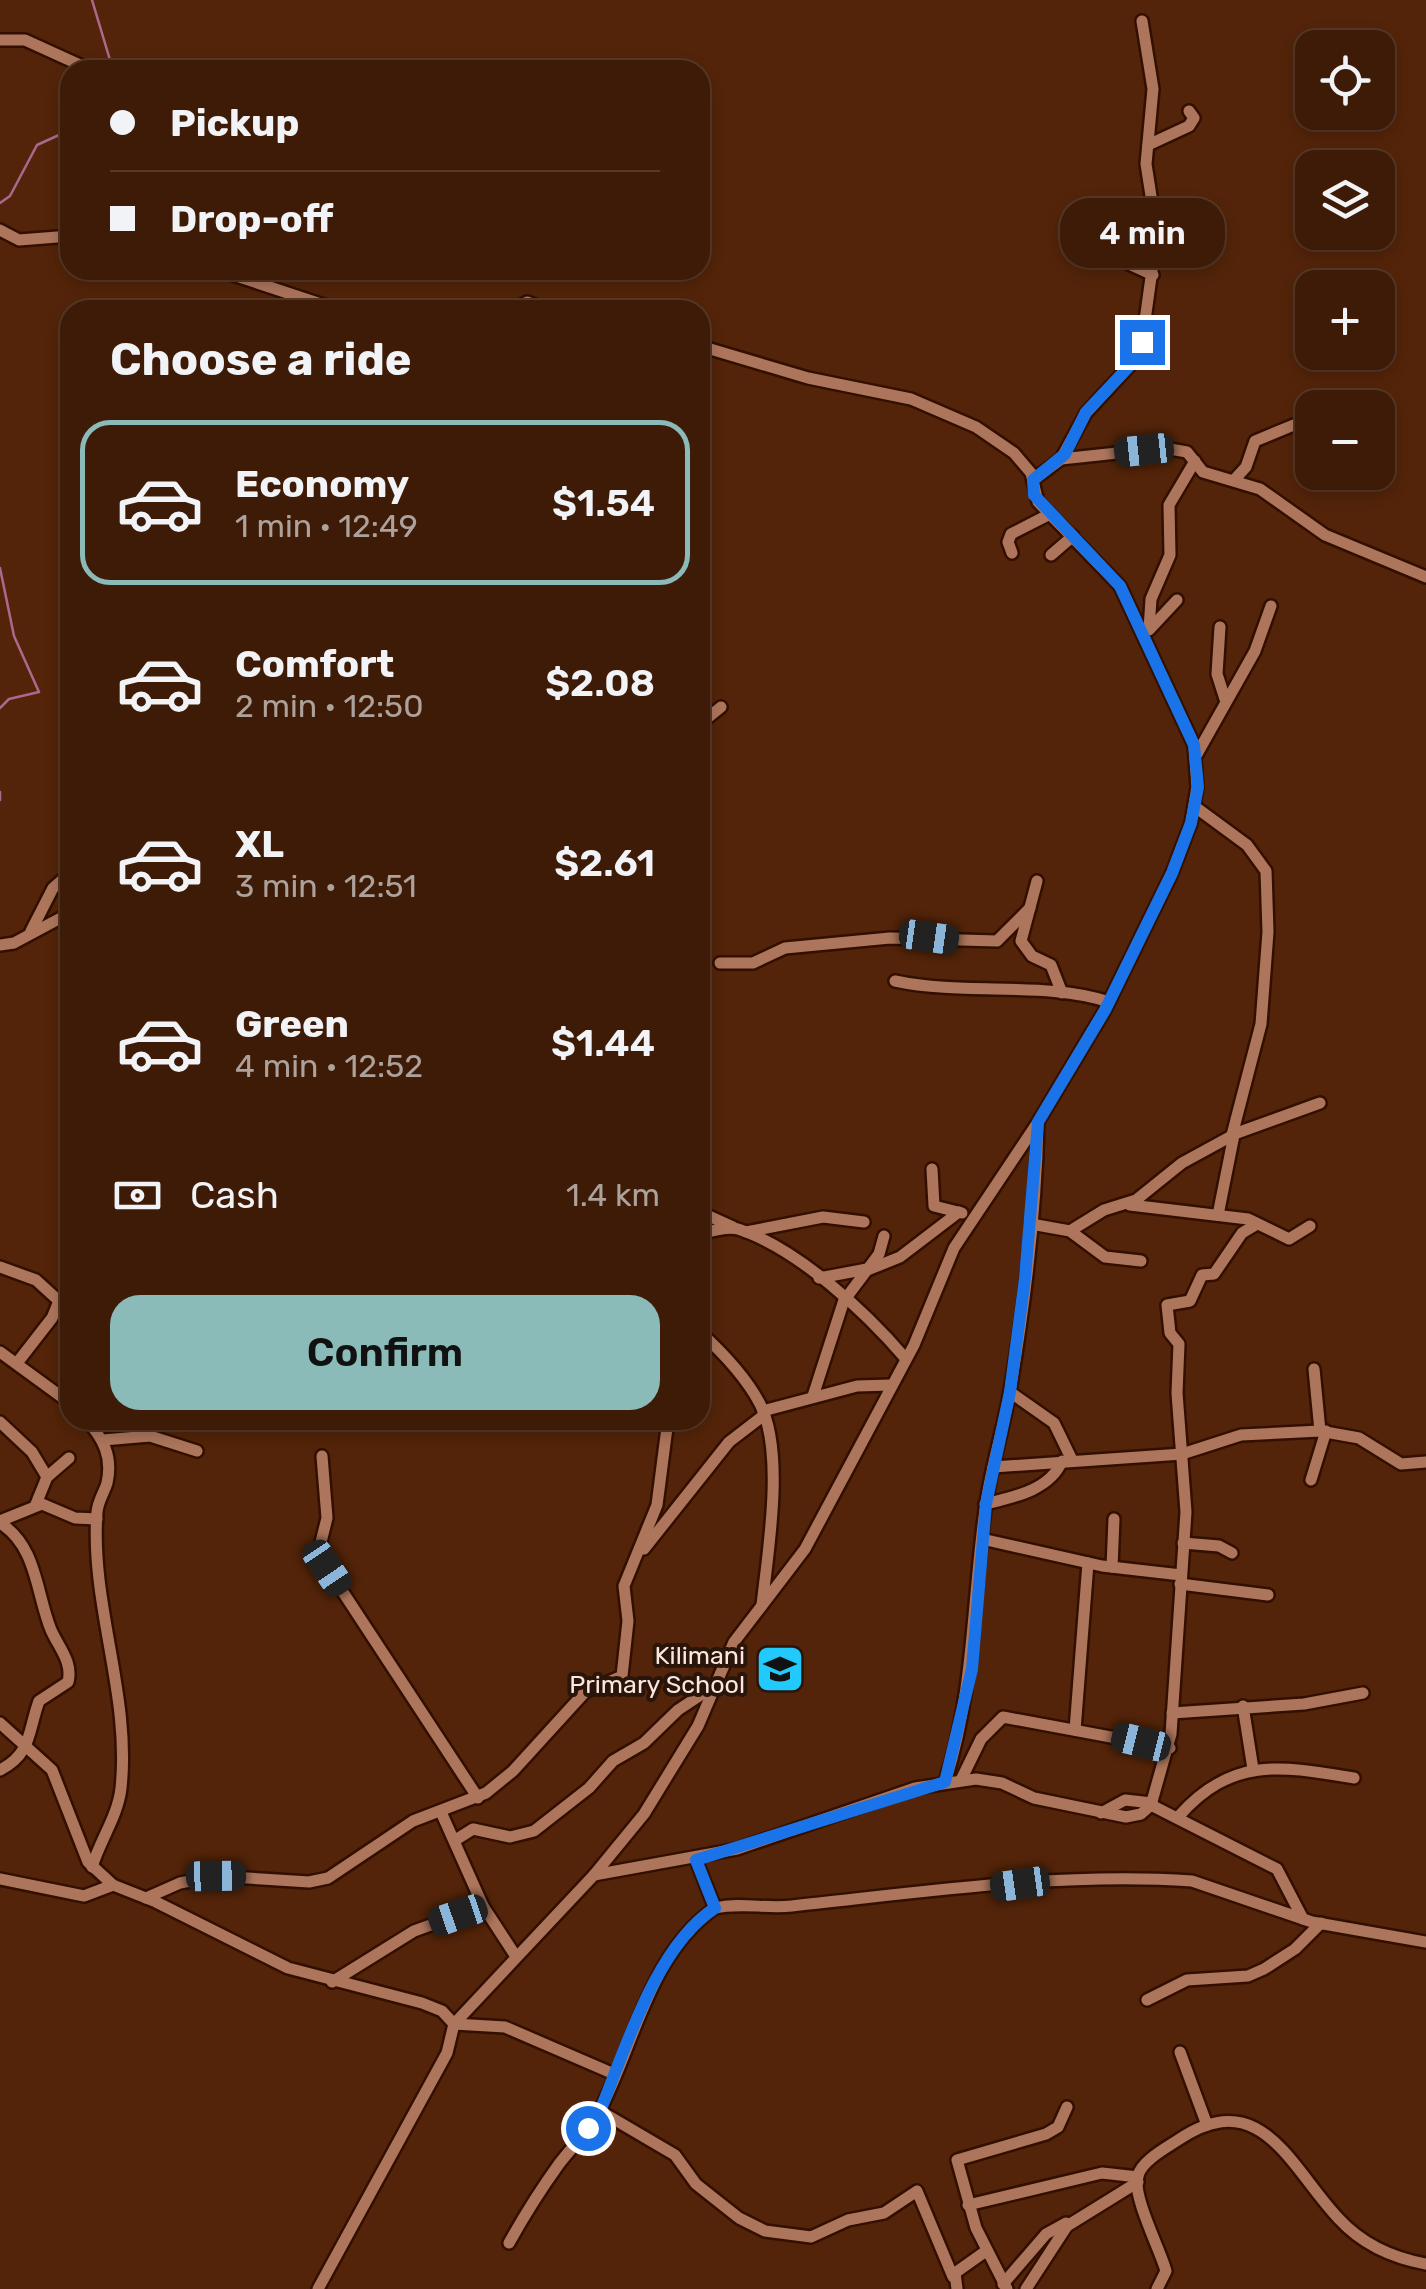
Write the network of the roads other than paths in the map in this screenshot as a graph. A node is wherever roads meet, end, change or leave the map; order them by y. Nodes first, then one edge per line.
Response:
1 (1142, 20) dead end
2 (0, 40) edge
3 (69, 60) edge
4 (1189, 111) dead end
5 (1148, 146) junction
6 (0, 230) edge
7 (1070, 230) dead end
8 (1139, 233) dead end
9 (60, 237) edge
10 (1156, 244) junction
11 (1153, 275) junction
12 (248, 280) edge
13 (309, 300) edge
14 (710, 349) edge
15 (1295, 424) edge
16 (1061, 459) junction
17 (1195, 461) junction
18 (1033, 480) junction
19 (1234, 480) junction
20 (1050, 514) junction
21 (1073, 536) junction
22 (1012, 553) dead end
23 (1051, 555) dead end
24 (1426, 578) edge
25 (1177, 600) dead end
26 (1271, 606) dead end
27 (1220, 626) dead end
28 (1149, 629) junction
29 (1145, 644) junction
30 (1225, 700) junction
31 (721, 707) dead end
32 (710, 716) edge
33 (1196, 756) junction
34 (1194, 806) junction
35 (1037, 881) dead end
36 (60, 882) edge
37 (1030, 908) junction
38 (60, 918) edge
39 (32, 931) junction
40 (0, 945) edge
41 (720, 962) dead end
42 (895, 981) dead end
43 (1062, 993) junction
44 (1108, 1002) junction
45 (1320, 1102) dead end
46 (1038, 1122) junction
47 (1233, 1135) junction
48 (932, 1169) dead end
49 (1126, 1205) junction
50 (966, 1214) junction
51 (1218, 1215) junction
52 (710, 1216) edge
53 (864, 1222) dead end
54 (1031, 1224) junction
55 (1257, 1224) junction
56 (1310, 1226) dead end
57 (740, 1230) junction
58 (1070, 1231) junction
59 (710, 1233) edge
60 (884, 1236) dead end
61 (1141, 1260) dead end
62 (0, 1267) edge
63 (866, 1270) junction
64 (819, 1278) junction
65 (846, 1298) junction
66 (710, 1343) edge
67 (906, 1359) junction
68 (7, 1360) edge
69 (1314, 1369) dead end
70 (891, 1385) junction
71 (1010, 1392) junction
72 (60, 1396) edge
73 (813, 1396) junction
74 (764, 1413) junction
75 (0, 1422) edge
76 (94, 1430) edge
77 (667, 1430) edge
78 (1323, 1431) junction
79 (103, 1440) junction
80 (196, 1450) dead end
81 (1182, 1454) junction
82 (322, 1456) dead end
83 (68, 1458) dead end
84 (1067, 1460) junction
85 (1426, 1462) edge
86 (993, 1467) junction
87 (48, 1477) junction
88 (1311, 1480) dead end
89 (36, 1504) junction
90 (986, 1504) junction
91 (97, 1519) junction
92 (1114, 1519) dead end
93 (0, 1522) edge
94 (982, 1539) junction
95 (1184, 1543) junction
96 (1232, 1553) dead end
97 (1088, 1563) junction
98 (631, 1564) junction
99 (1112, 1567) junction
100 (1180, 1579) junction
101 (1268, 1595) dead end
102 (762, 1605) junction
103 (719, 1684) junction
104 (1363, 1693) dead end
105 (1243, 1706) junction
106 (1172, 1712) junction
107 (0, 1723) edge
108 (1076, 1730) junction
109 (28, 1747) junction
110 (1170, 1748) junction
111 (0, 1770) edge
112 (1254, 1770) junction
113 (1354, 1778) dead end
114 (961, 1780) junction
115 (945, 1782) junction
116 (478, 1798) junction
117 (1151, 1804) junction
118 (441, 1812) junction
119 (1179, 1816) junction
120 (457, 1839) junction
121 (696, 1860) junction
122 (92, 1867) junction
123 (594, 1875) junction
124 (0, 1879) edge
125 (113, 1885) junction
126 (146, 1898) junction
127 (483, 1906) junction
128 (715, 1908) junction
129 (1303, 1920) junction
130 (1320, 1924) junction
131 (1426, 1942) edge
132 (515, 1955) junction
133 (332, 1982) junction
134 (1147, 2000) dead end
135 (454, 2024) junction
136 (1180, 2052) dead end
137 (614, 2074) junction
138 (1067, 2107) dead end
139 (600, 2111) junction
140 (1206, 2125) junction
141 (1138, 2180) junction
142 (968, 2205) junction
143 (1070, 2224) junction
144 (509, 2243) dead end
145 (986, 2251) junction
146 (1426, 2264) edge
147 (955, 2283) edge
148 (1005, 2286) edge
149 (318, 2289) edge
150 (1026, 2289) edge
151 (1157, 2289) edge

1 - 5 street
2 - 3 street
4 - 5 street
5 - 10 street
6 - 9 street
7 - 11 street
8 - 10 street
10 - 11 street
11 - 16 street
12 - 13 street
14 - 18 street
15 - 19 street
16 - 17 street
16 - 18 street
17 - 19 street
17 - 28 street
18 - 20 street
19 - 24 street
20 - 21 street
20 - 22 street
21 - 23 street
21 - 29 street
25 - 28 street
26 - 30 street
27 - 30 street
28 - 29 street
29 - 33 street
30 - 33 street
31 - 32 street
33 - 34 street
34 - 44 street
34 - 47 street
35 - 37 street
36 - 39 street
37 - 41 street
37 - 43 street
38 - 39 street
39 - 40 street
42 - 43 street
43 - 44 street
44 - 46 street
45 - 47 street
46 - 50 street
46 - 54 street
47 - 49 street
47 - 51 street
48 - 50 street
49 - 51 street
49 - 58 street
50 - 63 street
50 - 67 street
51 - 55 street
52 - 57 street
53 - 57 street
54 - 58 street
54 - 71 street
55 - 56 street
55 - 81 street
57 - 59 street
57 - 64 street
58 - 61 street
60 - 63 street
62 - 68 street
63 - 64 street
63 - 65 street
64 - 65 street
65 - 67 street
65 - 73 street
66 - 74 street
67 - 70 street
68 - 72 street
69 - 78 street
70 - 73 street
70 - 102 street
71 - 84 street
71 - 86 street
73 - 74 street
74 - 98 street
74 - 102 street
75 - 87 street
76 - 79 street
77 - 98 street
78 - 81 street
78 - 85 street
78 - 88 street
79 - 80 street
79 - 91 street
81 - 84 street
81 - 95 street
82 - 116 street
83 - 87 street
84 - 86 street
84 - 90 street
86 - 90 street
87 - 89 street
89 - 91 street
89 - 93 street
90 - 94 street
91 - 122 street
92 - 99 street
93 - 109 street
94 - 97 street
94 - 115 street
95 - 96 street
95 - 100 street
97 - 99 street
97 - 108 street
98 - 116 street
99 - 100 street
100 - 101 street
100 - 106 street
102 - 103 street
103 - 120 street
103 - 123 street
104 - 105 street
105 - 106 street
105 - 112 street
106 - 110 street
107 - 109 street
108 - 110 street
108 - 114 street
109 - 111 street
109 - 122 street
110 - 117 street
112 - 113 street
112 - 119 street
114 - 115 street
114 - 117 street
115 - 121 street
116 - 118 street
117 - 119 street
118 - 120 street
118 - 126 street
119 - 129 street
120 - 127 street
121 - 123 street
121 - 128 street
122 - 125 street
123 - 132 street
124 - 125 street
125 - 126 street
126 - 133 street
127 - 132 street
127 - 133 street
128 - 129 street
128 - 137 street
129 - 130 street
130 - 131 street
130 - 134 street
132 - 135 street
133 - 135 street
135 - 137 street
135 - 149 street
136 - 140 street
137 - 139 street
138 - 142 street
139 - 144 street
139 - 147 street
140 - 141 street
140 - 146 street
141 - 142 street
141 - 143 street
141 - 151 street
142 - 145 street
143 - 148 street
143 - 150 street
145 - 147 street
145 - 148 street

